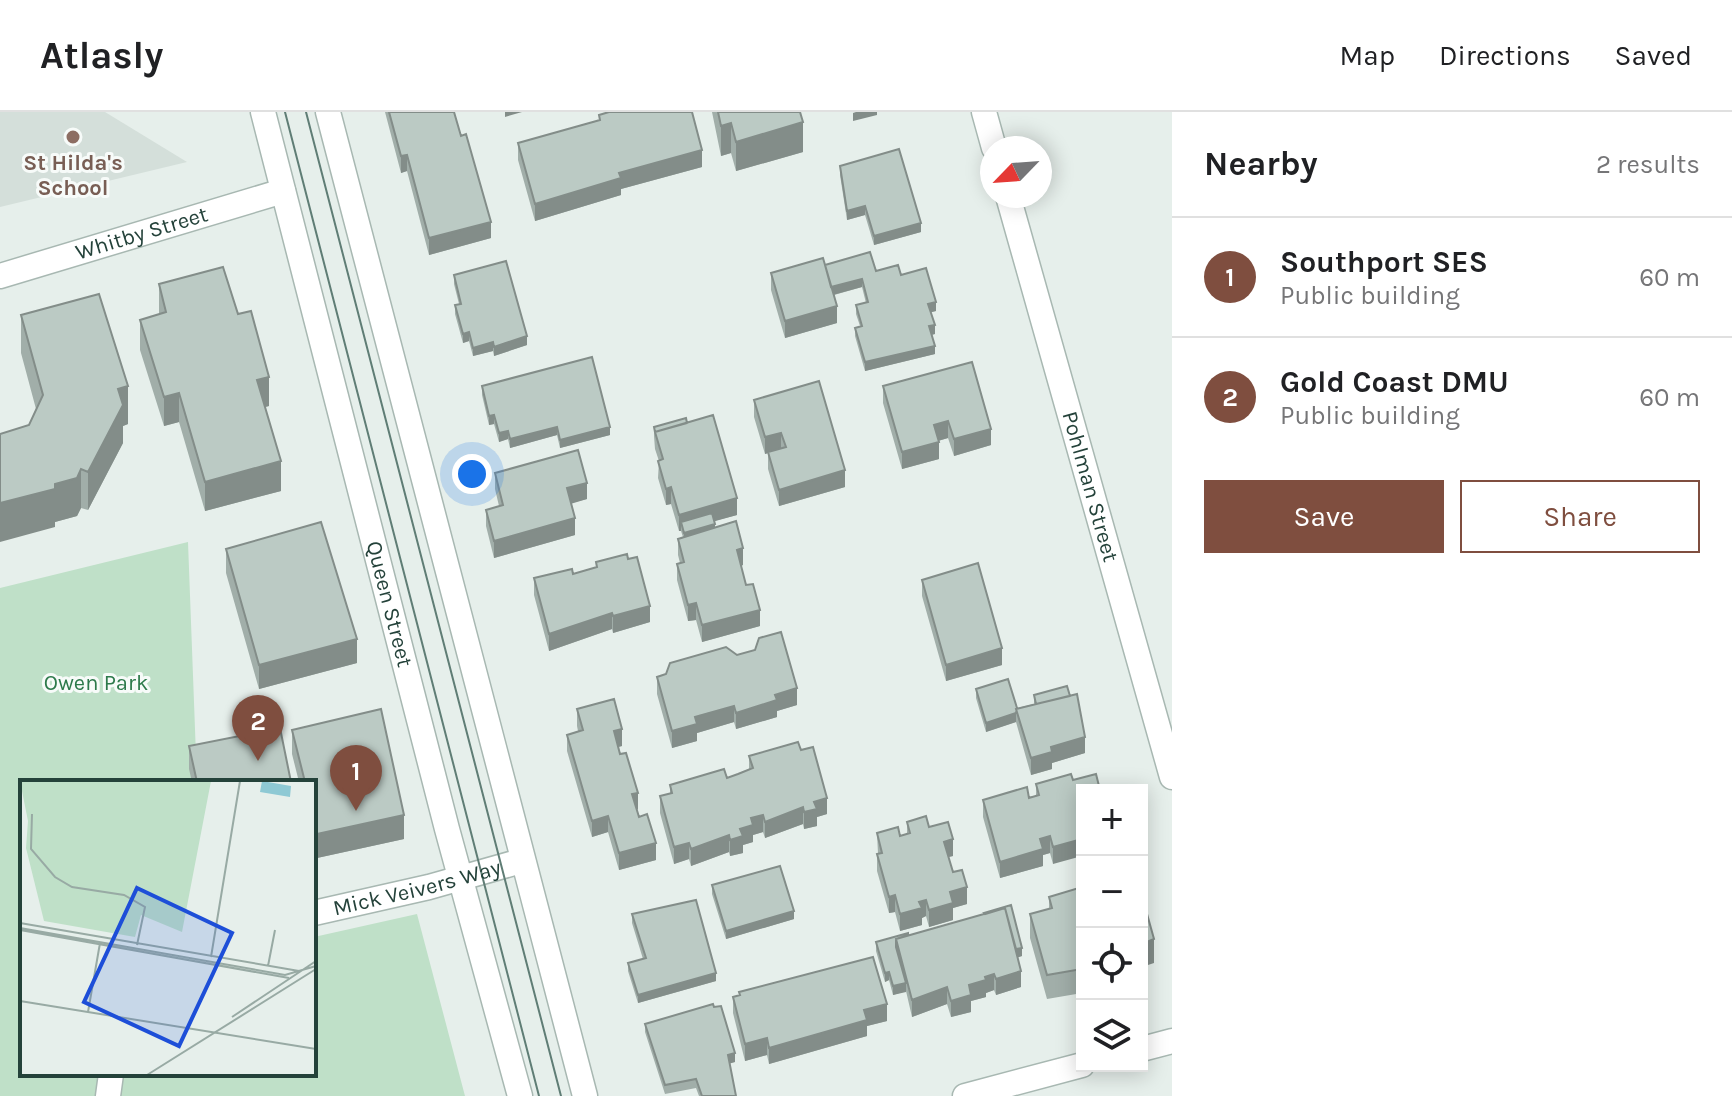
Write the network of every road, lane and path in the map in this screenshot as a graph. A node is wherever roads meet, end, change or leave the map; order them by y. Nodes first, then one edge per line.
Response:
1 (263, 112) edge
2 (328, 112) edge
3 (984, 112) edge
4 (991, 136) edge
5 (283, 191) junction
6 (1011, 208) edge
7 (0, 276) edge
8 (1172, 777) edge
9 (521, 861) junction
10 (460, 878) junction
11 (316, 913) edge
12 (1172, 1041) edge
13 (1148, 1047) edge
14 (1076, 1067) edge
15 (111, 1076) edge
16 (108, 1096) edge
17 (520, 1096) edge
18 (585, 1096) edge
19 (965, 1096) edge

1 - 5 street, Queen Street
2 - 9 street
3 - 4 street
5 - 7 street, Whitby Street
5 - 10 street, Queen Street
6 - 8 street, Pohlman Street
9 - 10 street, Mick Veivers Way
9 - 18 street
10 - 11 street, Mick Veivers Way
10 - 17 street, Queen Street
12 - 13 street
14 - 19 street
15 - 16 street

